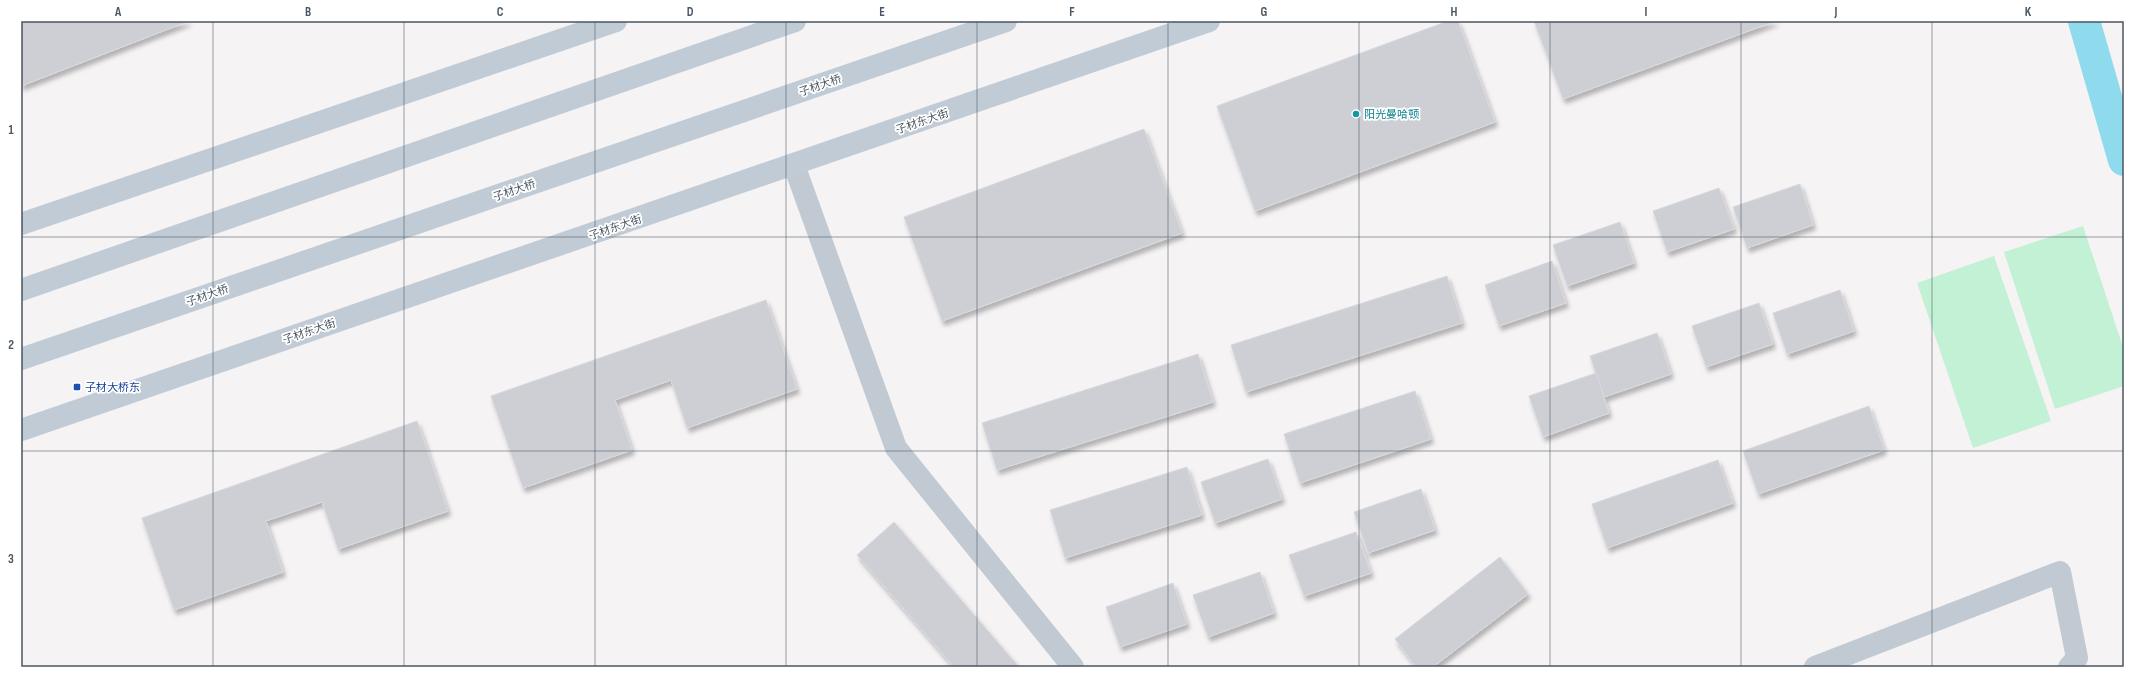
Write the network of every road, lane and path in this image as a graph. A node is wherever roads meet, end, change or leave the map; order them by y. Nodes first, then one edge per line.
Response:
1 (616, 21) edge
2 (1006, 21) edge
3 (1209, 21) edge
4 (786, 24) edge
5 (794, 165) junction
6 (21, 224) edge
7 (21, 290) edge
8 (21, 359) edge
9 (21, 430) edge
10 (1073, 667) edge
11 (1815, 667) edge
12 (2069, 667) edge

1 - 6 main road
2 - 8 main road, 子材大桥
3 - 5 main road, 子材东大街
4 - 7 main road
5 - 9 main road, 子材东大街
5 - 10 street
11 - 12 street

